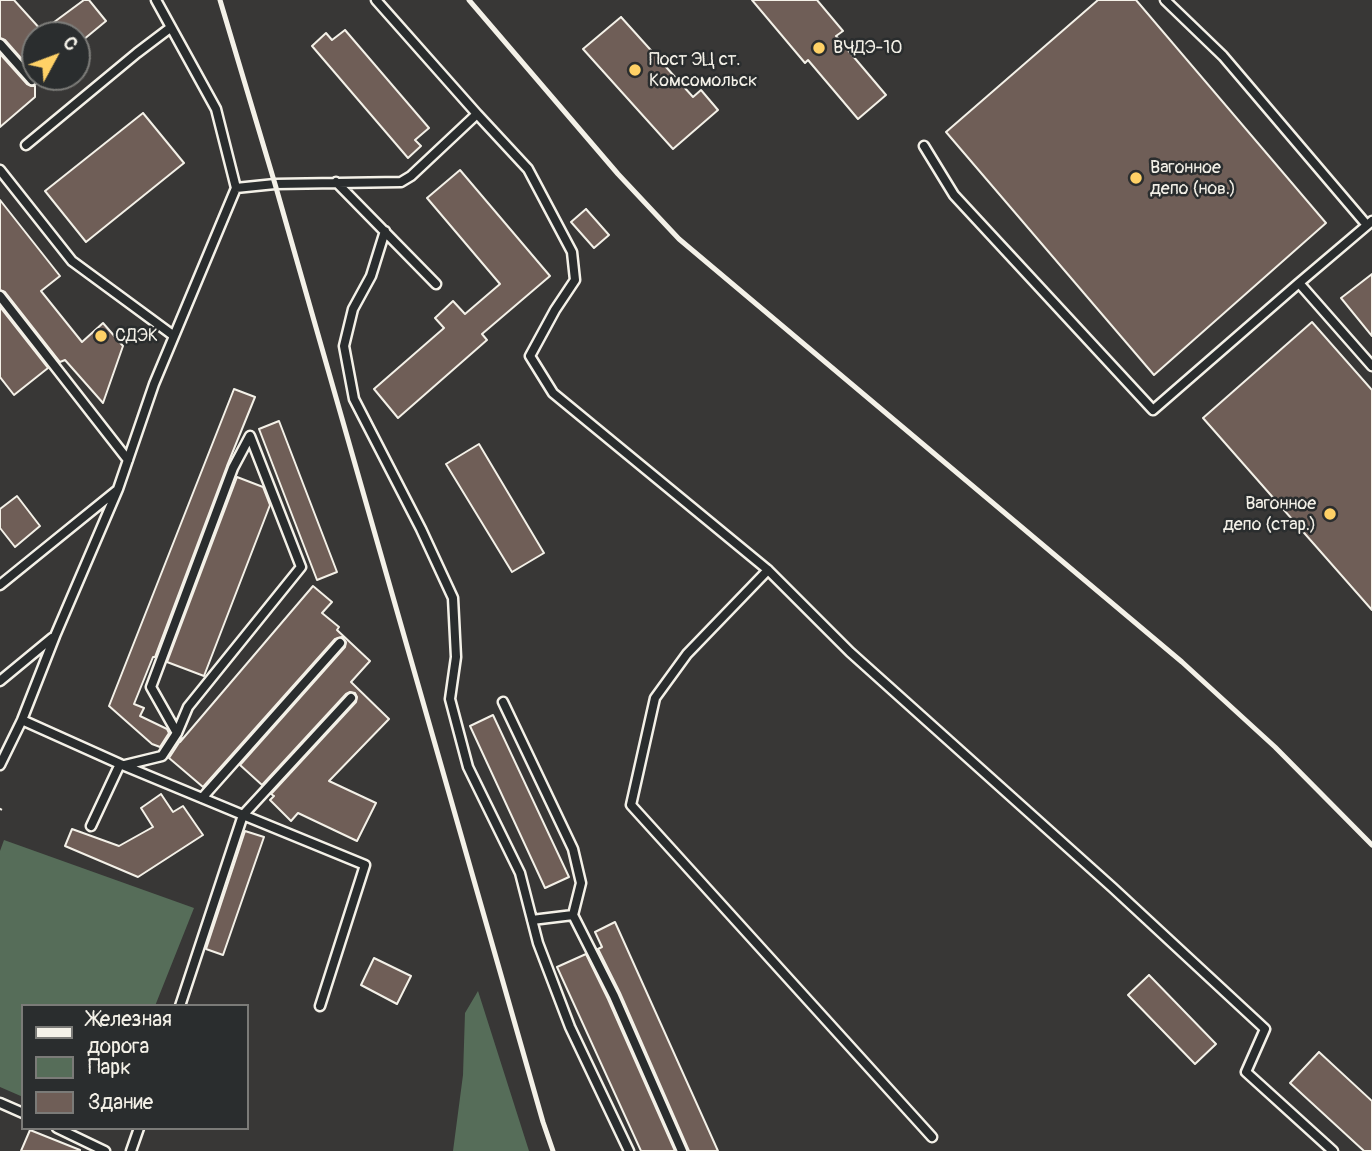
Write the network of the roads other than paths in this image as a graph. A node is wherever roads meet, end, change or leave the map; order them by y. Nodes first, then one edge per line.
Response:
1 (156, 0) edge
2 (376, 0) edge
3 (1165, 0) edge
4 (170, 28) junction
5 (0, 44) edge
6 (21, 68) edge
7 (478, 114) junction
8 (26, 145) dead end
9 (925, 146) dead end
10 (0, 170) edge
11 (336, 182) junction
12 (236, 188) junction
13 (1369, 222) edge
14 (385, 231) junction
15 (1299, 283) junction
16 (436, 284) dead end
17 (0, 296) edge
18 (174, 336) junction
19 (1372, 366) edge
20 (128, 460) junction
21 (118, 489) junction
22 (768, 570) junction
23 (0, 585) edge
24 (55, 636) junction
25 (340, 643) dead end
26 (0, 681) edge
27 (351, 698) dead end
28 (503, 702) dead end
29 (22, 720) junction
30 (177, 733) junction
31 (122, 764) junction
32 (0, 765) edge
33 (202, 799) junction
34 (243, 815) junction
35 (90, 826) dead end
36 (573, 915) junction
37 (533, 920) junction
38 (181, 1004) edge
39 (320, 1006) dead end
40 (0, 1103) edge
41 (21, 1112) edge
42 (61, 1130) edge
43 (138, 1130) edge
44 (932, 1137) dead end
45 (105, 1151) edge
46 (131, 1151) edge
47 (629, 1151) edge
48 (682, 1151) edge
49 (1333, 1151) edge

1 - 4 lane
2 - 7 lane
3 - 13 lane
4 - 8 lane
4 - 12 lane
5 - 6 lane
7 - 11 lane
7 - 22 lane
9 - 15 lane
10 - 18 lane
11 - 12 lane
11 - 14 lane
12 - 18 lane
13 - 15 lane
14 - 16 lane
14 - 37 lane
15 - 19 lane
17 - 20 lane
18 - 20 lane
20 - 21 lane
21 - 23 lane
21 - 24 lane
22 - 44 lane
22 - 49 lane
24 - 26 lane
24 - 29 lane
25 - 33 lane
27 - 34 lane
28 - 36 lane
29 - 31 lane
29 - 32 lane
30 - 30 lane
30 - 31 lane
31 - 33 lane
31 - 35 lane
33 - 34 lane
34 - 38 lane
34 - 39 lane
36 - 37 lane
36 - 48 lane
37 - 47 lane
40 - 41 lane
42 - 45 lane
43 - 46 lane

